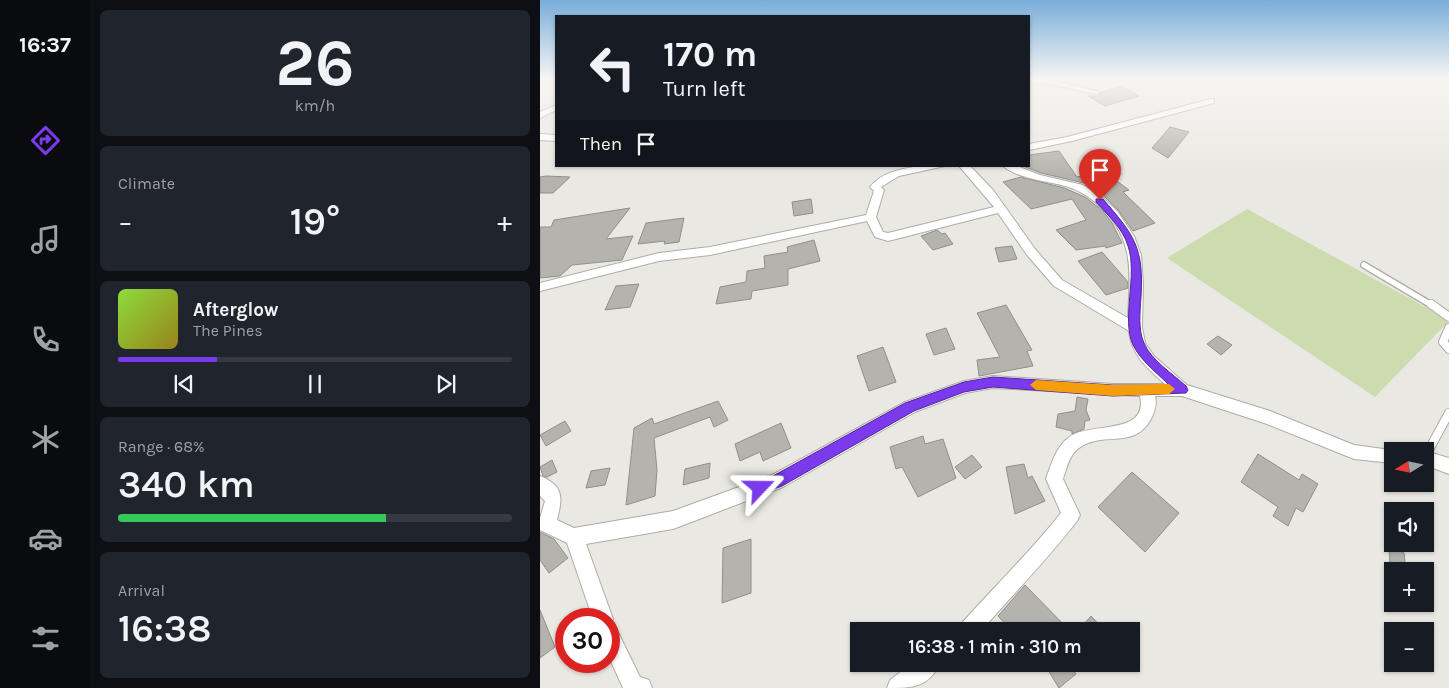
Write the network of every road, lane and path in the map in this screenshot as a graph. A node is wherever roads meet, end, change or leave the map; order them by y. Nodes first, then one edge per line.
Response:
1 (1171, 111) edge
2 (540, 136) edge
3 (555, 138) edge
4 (1030, 147) edge
5 (934, 167) edge
6 (965, 167) edge
7 (1011, 167) edge
8 (1001, 209) junction
9 (872, 217) junction
10 (1364, 265) dead end
11 (540, 287) edge
12 (1449, 317) edge
13 (1449, 328) edge
14 (1136, 329) junction
15 (1449, 349) edge
16 (1144, 389) junction
17 (1182, 390) junction
18 (1449, 413) edge
19 (1434, 442) edge
20 (1384, 455) edge
21 (1434, 461) edge
22 (1449, 466) edge
23 (540, 484) edge
24 (574, 537) junction
25 (599, 608) edge
26 (976, 622) edge
27 (620, 658) edge
28 (918, 672) edge
29 (641, 688) edge
30 (898, 688) edge

1 - 4 street
2 - 3 street
5 - 9 street
6 - 8 street
7 - 14 street
8 - 9 street
8 - 14 street
9 - 11 street
10 - 12 lane
13 - 15 lane
14 - 17 street
16 - 17 street
16 - 24 street
16 - 26 street
17 - 20 street
18 - 19 lane
21 - 22 street
23 - 24 street
24 - 25 street
27 - 29 street
28 - 30 street

